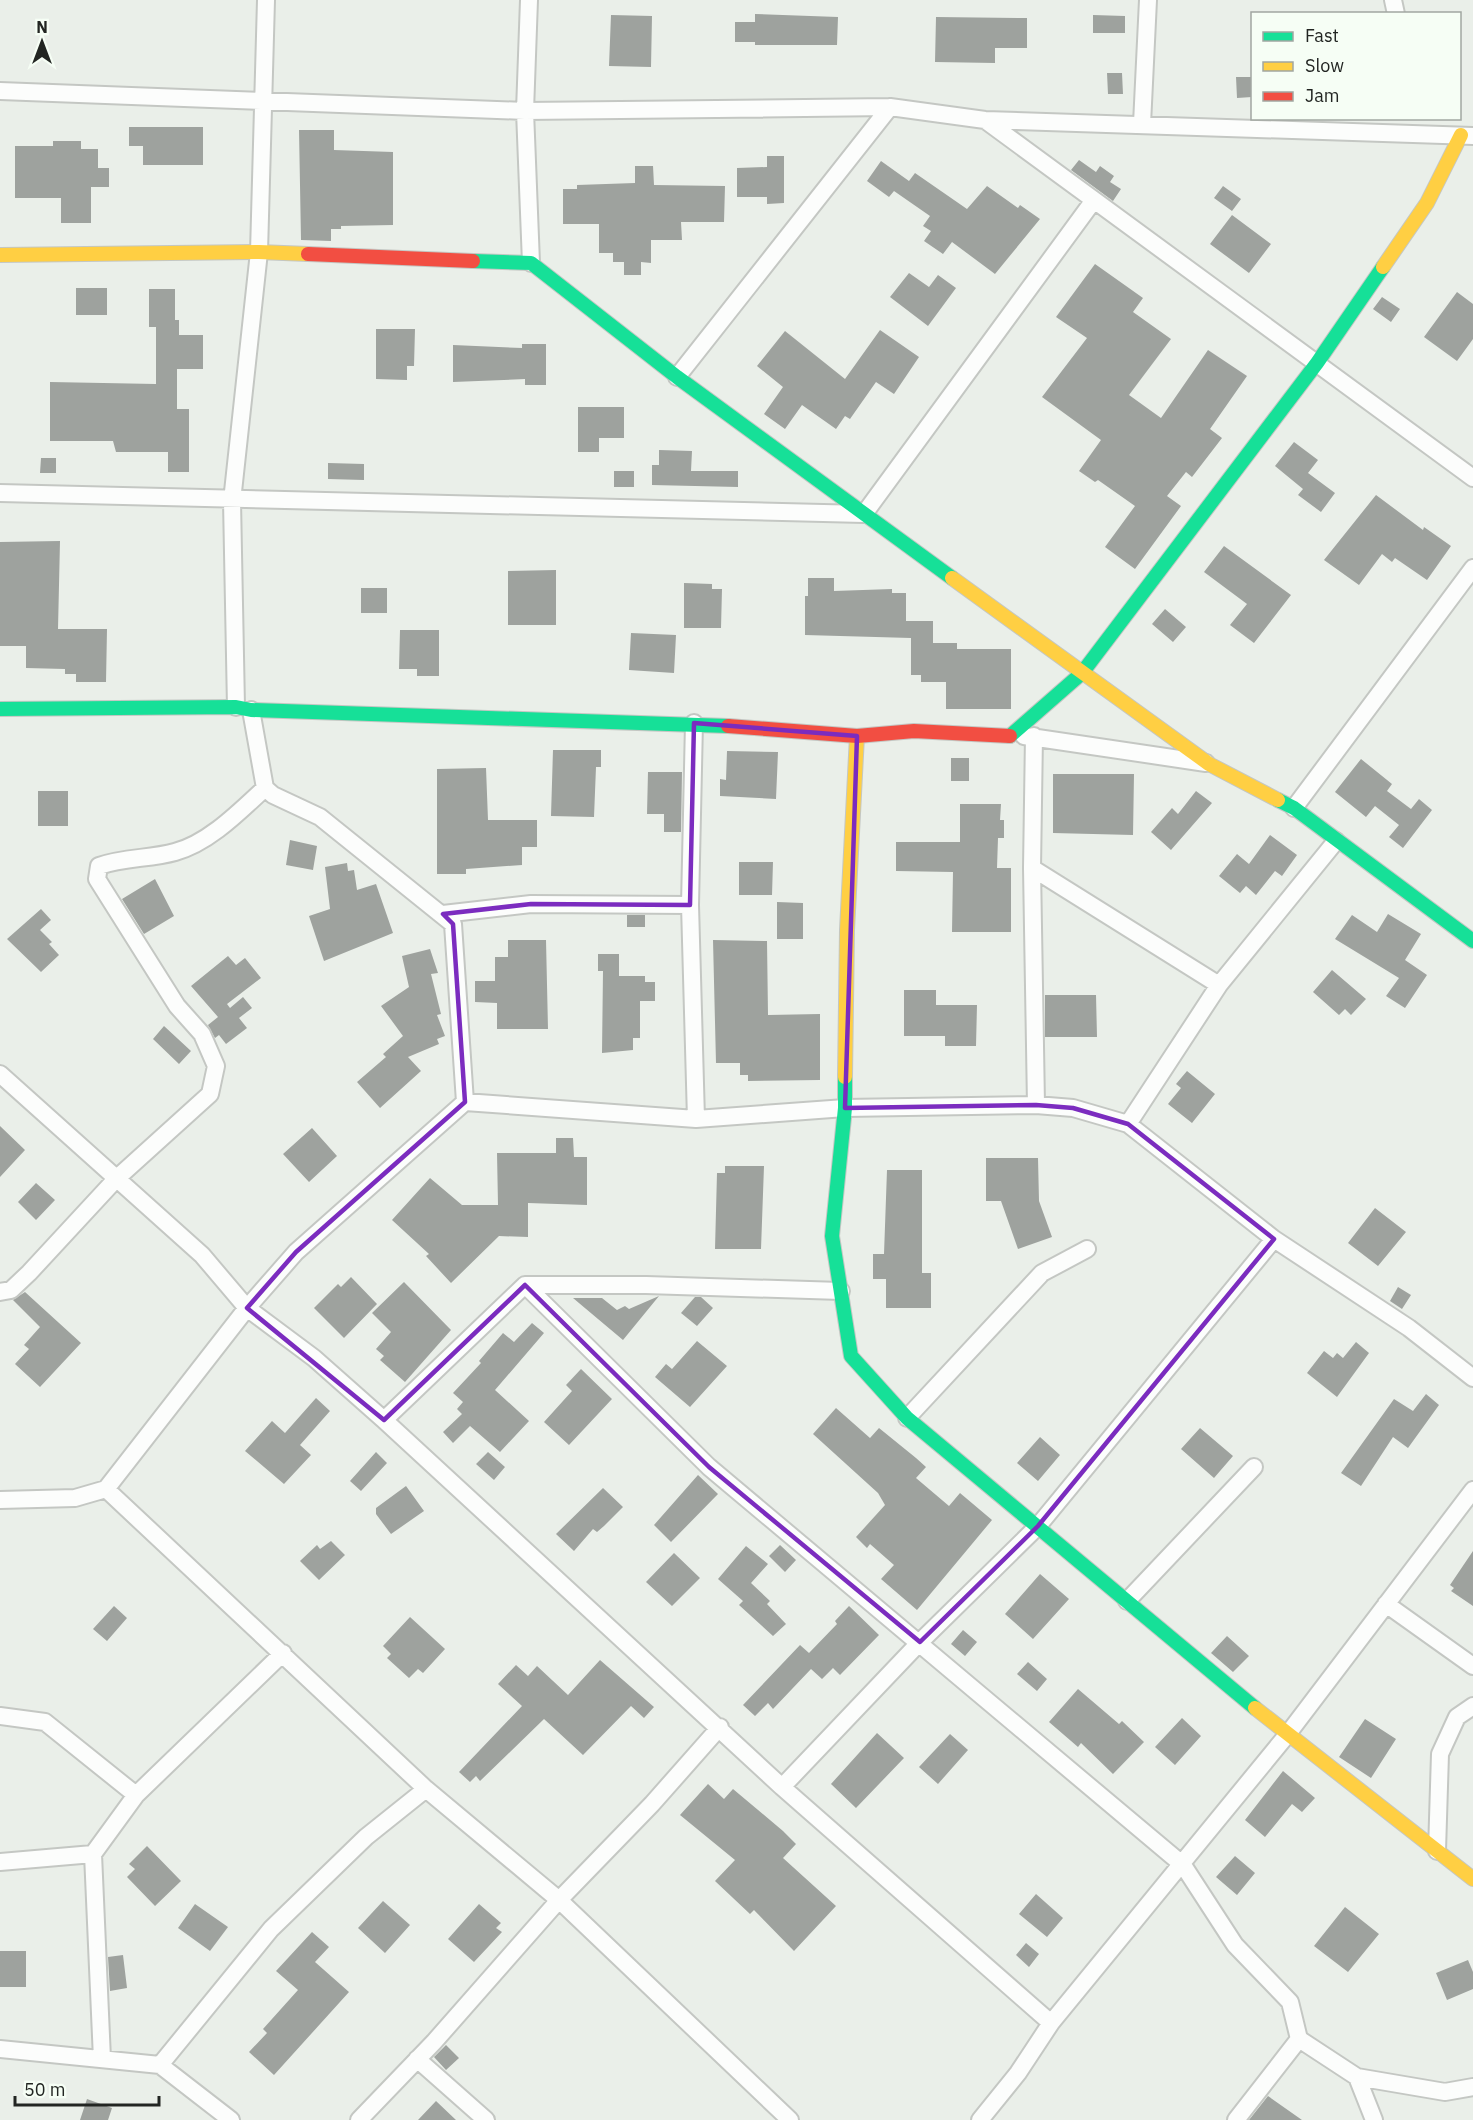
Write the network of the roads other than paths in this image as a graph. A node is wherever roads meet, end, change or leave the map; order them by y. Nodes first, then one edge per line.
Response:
1 (266, 0) edge
2 (529, 0) edge
3 (1148, 0) edge
4 (0, 91) edge
5 (263, 100) junction
6 (890, 107) junction
7 (525, 111) junction
8 (985, 120) junction
9 (1142, 124) junction
10 (1419, 126) edge
11 (1467, 135) edge
12 (1094, 200) junction
13 (259, 252) junction
14 (0, 255) edge
15 (531, 263) junction
16 (1317, 363) junction
17 (677, 377) junction
18 (1473, 478) edge
19 (0, 493) edge
20 (232, 501) junction
21 (864, 514) junction
22 (1473, 568) edge
23 (1082, 674) junction
24 (243, 708) junction
25 (0, 709) edge
26 (694, 723) junction
27 (857, 736) junction
28 (1011, 736) junction
29 (1034, 736) junction
30 (1209, 764) junction
31 (265, 788) junction
32 (1294, 808) junction
33 (1336, 841) junction
34 (1032, 868) junction
35 (690, 905) junction
36 (443, 914) junction
37 (1473, 941) edge
38 (1219, 985) junction
39 (0, 1074) edge
40 (465, 1102) junction
41 (1036, 1105) junction
42 (845, 1108) junction
43 (696, 1119) junction
44 (1128, 1124) junction
45 (116, 1179) junction
46 (1274, 1239) junction
47 (1087, 1249) dead end
48 (525, 1285) junction
49 (841, 1291) junction
50 (0, 1292) edge
51 (247, 1308) junction
52 (1473, 1378) edge
53 (907, 1418) junction
54 (384, 1420) junction
55 (1254, 1467) dead end
56 (106, 1489) junction
57 (1473, 1490) edge
58 (0, 1500) edge
59 (1038, 1526) junction
60 (1127, 1601) junction
61 (1386, 1604) junction
62 (920, 1642) junction
63 (283, 1653) junction
64 (1473, 1665) edge
65 (1473, 1706) edge
66 (0, 1716) edge
67 (720, 1727) junction
68 (1287, 1735) junction
69 (782, 1786) junction
70 (426, 1789) junction
71 (136, 1795) junction
72 (1437, 1851) junction
73 (93, 1854) junction
74 (0, 1862) edge
75 (1183, 1865) junction
76 (1473, 1879) edge
77 (559, 1900) junction
78 (1051, 2023) junction
79 (1299, 2039) junction
80 (0, 2049) edge
81 (102, 2060) junction
82 (417, 2060) junction
83 (160, 2065) junction
84 (1357, 2077) junction
85 (1473, 2087) edge
86 (231, 2120) edge
87 (359, 2120) edge
88 (486, 2120) edge
89 (790, 2120) edge
90 (980, 2120) edge
91 (1236, 2120) edge
92 (1374, 2120) edge

1 - 5 street
2 - 7 street
3 - 9 street
4 - 5 street
5 - 7 street
5 - 13 street
6 - 7 street
6 - 8 street
6 - 17 street
7 - 15 street
8 - 9 street
8 - 12 street
9 - 10 street
10 - 11 street
11 - 16 street
12 - 16 street
12 - 21 street
13 - 14 street
13 - 15 street
13 - 20 street
15 - 17 street
16 - 18 street
16 - 23 street
17 - 21 street
19 - 20 street
20 - 21 street
20 - 24 street
21 - 23 street
22 - 32 street
23 - 28 street
23 - 30 street
24 - 25 street
24 - 26 street
24 - 31 street
26 - 27 street
26 - 35 street
27 - 28 street
27 - 42 street
28 - 29 street
29 - 30 street
29 - 34 street
30 - 32 street
31 - 36 street
31 - 45 street
32 - 33 street
33 - 37 street
33 - 38 street
34 - 38 street
34 - 41 street
35 - 36 street
35 - 43 street
36 - 40 street
38 - 44 street
39 - 45 street
40 - 43 street
40 - 51 street
41 - 42 street
41 - 44 street
42 - 43 street
42 - 49 street
44 - 46 street
45 - 50 street
45 - 51 street
46 - 52 street
46 - 59 street
47 - 53 street
48 - 49 street
48 - 54 street
48 - 62 street
49 - 53 street
51 - 54 street
51 - 56 street
53 - 59 street
54 - 67 street
55 - 60 street
56 - 58 street
56 - 63 street
57 - 61 street
59 - 60 street
59 - 62 street
60 - 68 street
61 - 64 street
61 - 68 street
62 - 69 street
62 - 75 street
63 - 70 street
63 - 71 street
65 - 72 street
66 - 71 street
67 - 69 street
67 - 77 street
68 - 72 street
68 - 75 street
69 - 78 street
70 - 77 street
70 - 83 street
71 - 73 street
72 - 76 street
73 - 74 street
73 - 81 street
75 - 78 street
75 - 79 street
77 - 82 street
77 - 89 street
78 - 90 street
79 - 84 street
79 - 91 street
80 - 81 street
81 - 83 street
82 - 87 street
82 - 88 street
83 - 86 street
84 - 85 street
84 - 92 street

